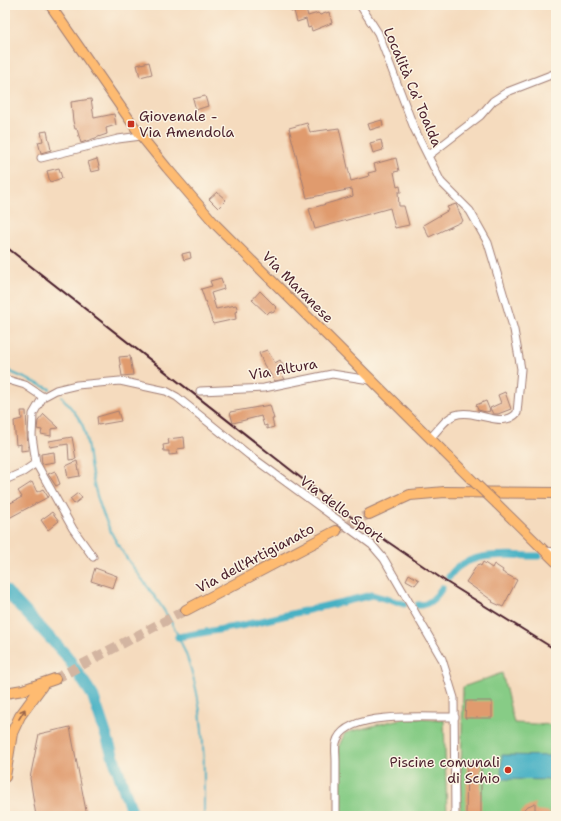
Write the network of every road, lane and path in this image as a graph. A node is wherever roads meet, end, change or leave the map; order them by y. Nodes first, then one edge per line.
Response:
1 (50, 5) edge
2 (360, 5) edge
3 (556, 72) edge
4 (141, 136) junction
5 (428, 156) junction
6 (41, 158) dead end
7 (5, 379) edge
8 (370, 380) junction
9 (200, 391) dead end
10 (46, 396) junction
11 (430, 438) junction
12 (36, 463) junction
13 (5, 480) edge
14 (556, 494) edge
15 (369, 514) tunnel mouth
16 (336, 531) tunnel mouth
17 (545, 551) junction
18 (556, 552) edge
19 (93, 557) dead end
20 (556, 562) edge
21 (186, 610) tunnel mouth
22 (48, 683) junction
23 (5, 693) edge
24 (5, 699) edge
25 (455, 717) junction
26 (5, 778) edge
27 (336, 816) edge
28 (455, 816) edge

1 - 4 main road, Via Maranese
2 - 5 street, Località Ca' Toalda
3 - 5 street
4 - 6 street
4 - 8 main road, Via Maranese
5 - 11 street, Località Ca' Toalda
7 - 10 street
8 - 9 street, Via Altura
8 - 11 main road, Via Maranese
10 - 12 street
10 - 25 street, Via dello Sport
11 - 17 main road, Via Maranese, bridge
12 - 13 street
12 - 19 street
14 - 15 highway
16 - 21 highway, Via dell'Artigianato
17 - 18 street
17 - 20 main road, Via Maranese
22 - 23 highway
22 - 24 highway
26 -> 22 highway
25 - 27 street
25 - 28 street, Via dello Sport

